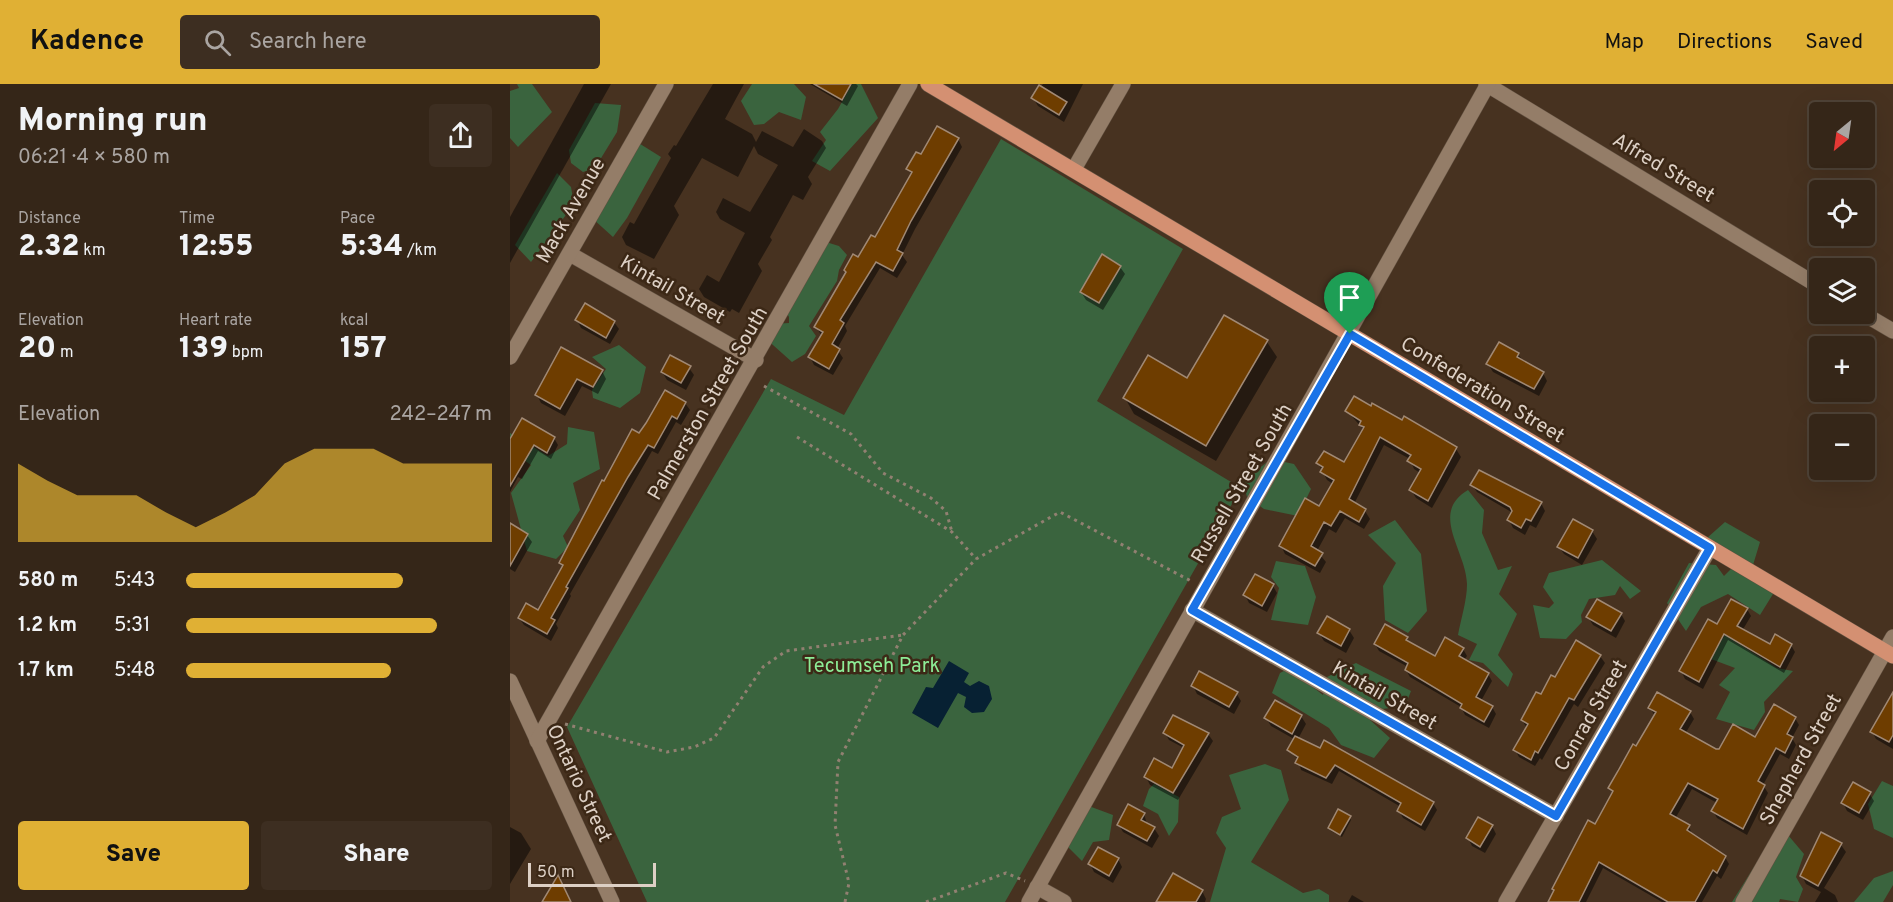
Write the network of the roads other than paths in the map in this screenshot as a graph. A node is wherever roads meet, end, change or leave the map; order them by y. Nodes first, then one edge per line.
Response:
1 (666, 84) edge
2 (910, 84) edge
3 (928, 84) edge
4 (1123, 84) edge
5 (1487, 84) edge
6 (1074, 169) junction
7 (570, 254) junction
8 (1809, 280) edge
9 (1875, 320) edge
10 (1893, 331) edge
11 (1350, 334) junction
12 (510, 357) edge
13 (756, 360) junction
14 (1710, 548) junction
15 (1192, 610) junction
16 (1893, 637) edge
17 (1889, 653) edge
18 (510, 681) edge
19 (537, 741) junction
20 (1556, 816) junction
21 (1037, 887) junction
22 (612, 902) edge
23 (1029, 902) edge
24 (1064, 902) edge
25 (1506, 902) edge
26 (1743, 902) edge

1 - 7 street, Mack Avenue
2 - 13 street, Palmerston Street South
3 - 6 main road, Confederation Street
4 - 6 street
5 - 8 street, Alfred Street
5 - 11 street, Russell Street South
6 - 11 main road, Confederation Street
7 - 12 street, Mack Avenue
7 - 13 street, Kintail Street
9 - 10 street
11 - 14 main road, Confederation Street
11 - 15 street, Russell Street South
13 - 19 street, Palmerston Street South
14 - 17 main road, Confederation Street
14 - 20 street, Conrad Street
15 - 20 street, Kintail Street
15 - 21 street, Russell Street South
16 - 17 street, Shepherd Street
17 - 26 street, Shepherd Street
18 - 19 street, Ontario Street
19 - 22 street, Ontario Street
20 - 25 street, Conrad Street
21 - 23 street, Russell Street South
21 - 24 street

